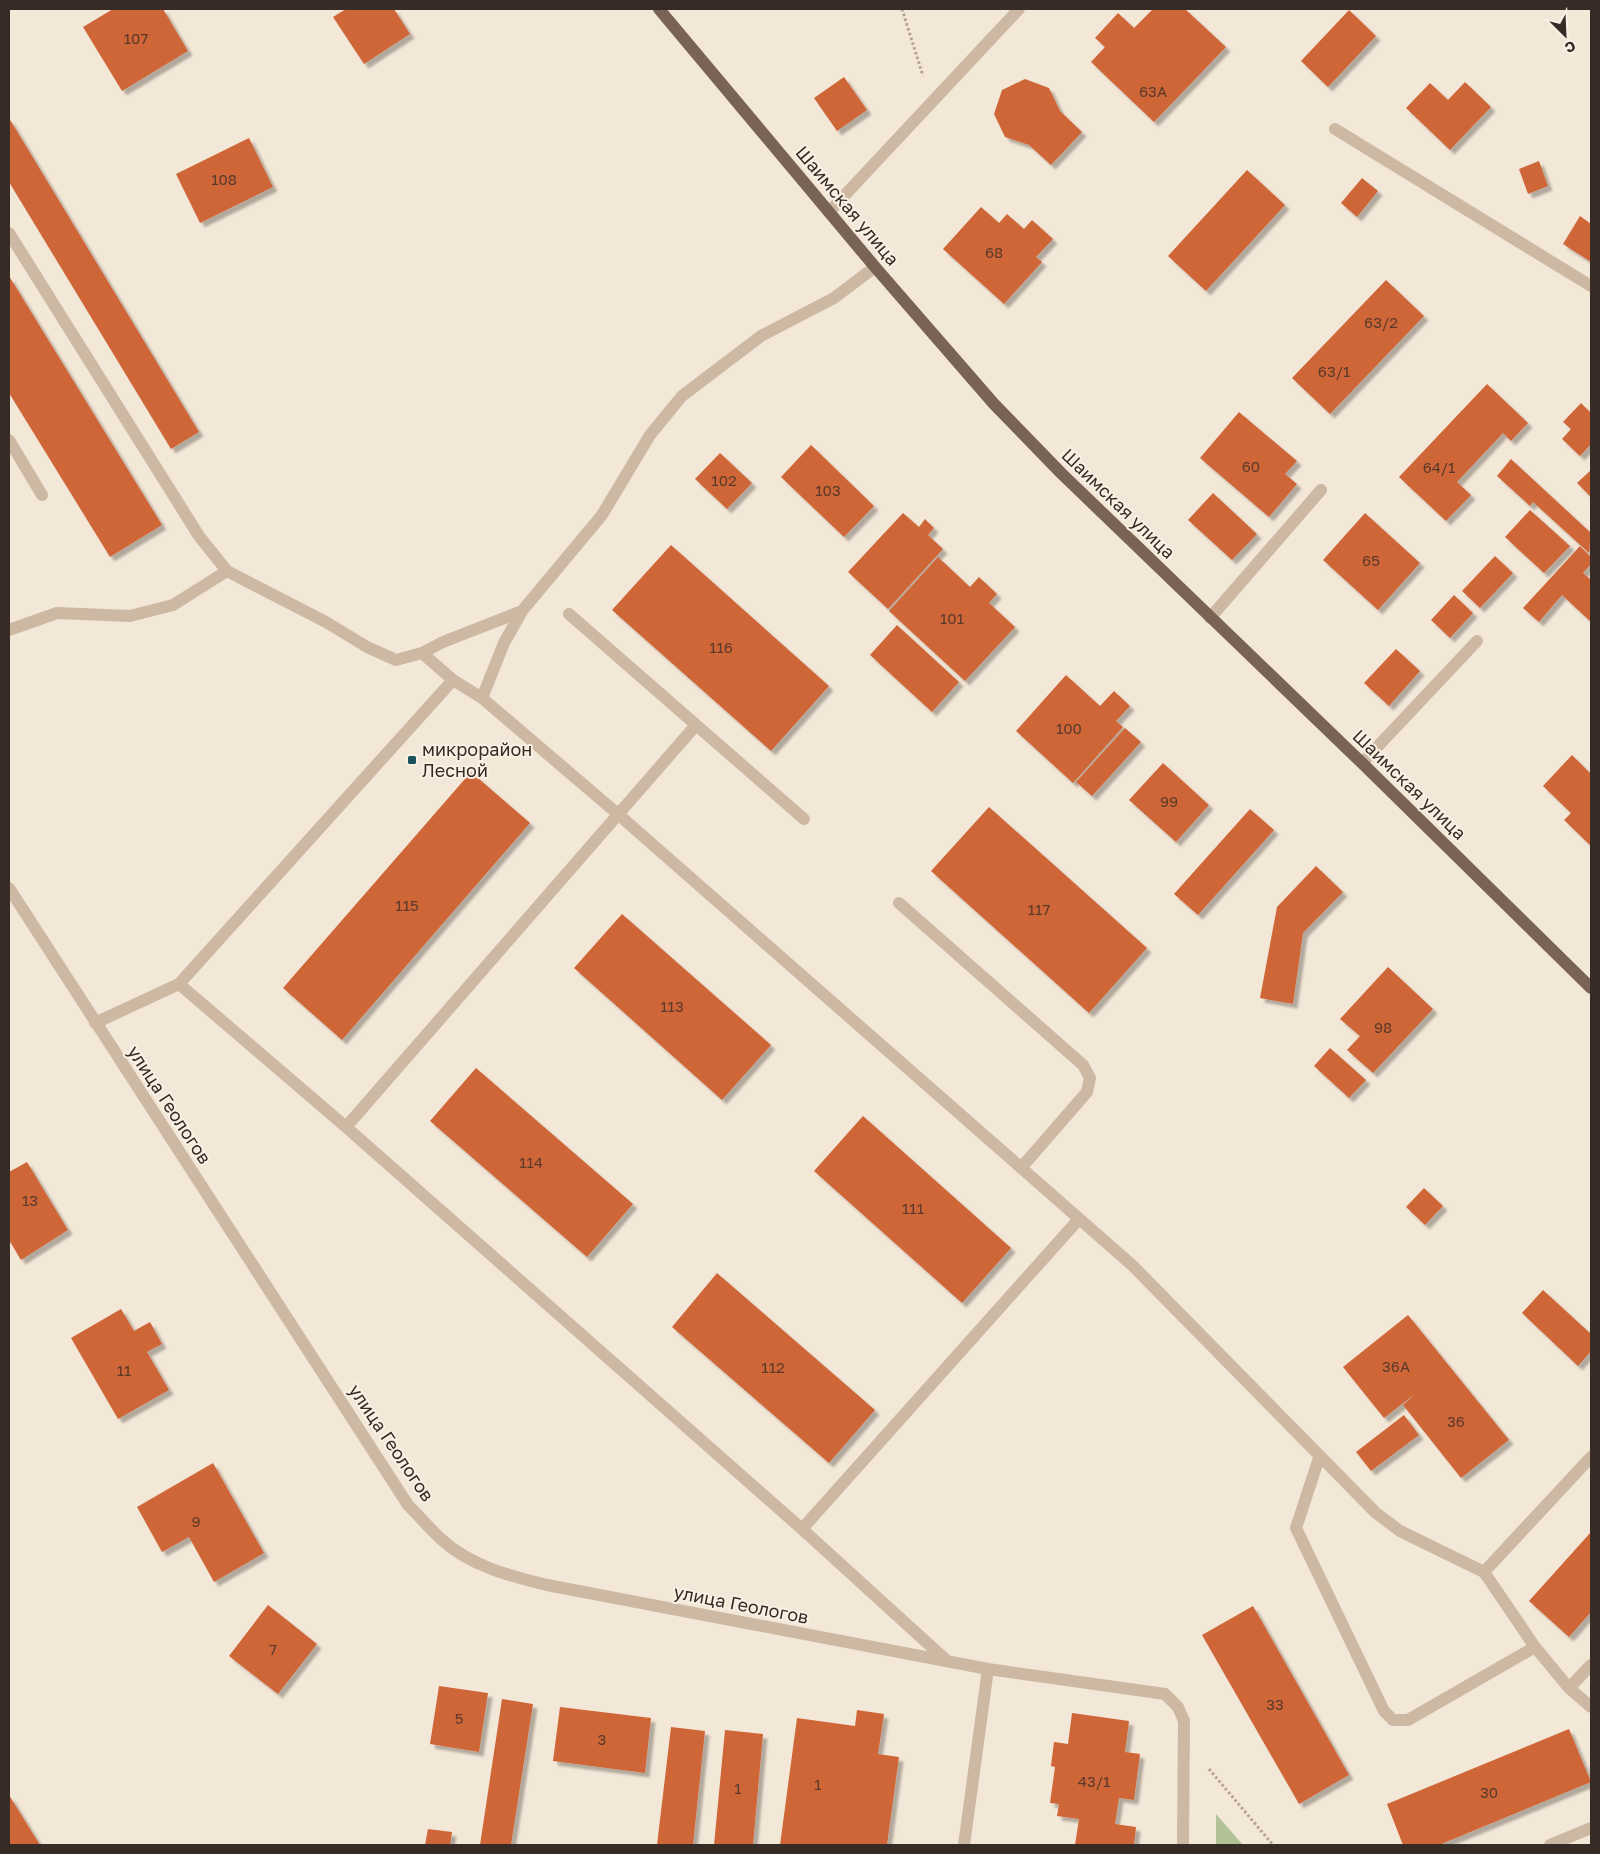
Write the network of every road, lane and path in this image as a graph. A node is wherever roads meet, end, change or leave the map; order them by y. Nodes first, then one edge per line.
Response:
1 (658, 9) edge
2 (902, 9) edge
3 (1019, 9) edge
4 (932, 103) junction
5 (1334, 129) dead end
6 (829, 212) junction
7 (9, 233) edge
8 (875, 267) junction
9 (1591, 286) edge
10 (9, 440) edge
11 (1321, 490) dead end
12 (42, 495) dead end
13 (227, 571) junction
14 (522, 611) junction
15 (569, 614) dead end
16 (1210, 618) junction
17 (9, 630) edge
18 (1477, 641) dead end
19 (422, 653) junction
20 (453, 680) junction
21 (482, 698) junction
22 (696, 725) junction
23 (1362, 763) junction
24 (619, 815) junction
25 (804, 818) dead end
26 (9, 888) edge
27 (899, 903) dead end
28 (179, 984) junction
29 (1591, 988) edge
30 (95, 1023) junction
31 (346, 1127) junction
32 (1021, 1168) junction
33 (1079, 1219) junction
34 (1591, 1457) edge
35 (1319, 1458) junction
36 (802, 1530) junction
37 (1484, 1572) junction
38 (1535, 1647) junction
39 (947, 1661) junction
40 (1591, 1665) edge
41 (988, 1669) junction
42 (1569, 1688) junction
43 (1591, 1707) edge
44 (1206, 1765) dead end
45 (1591, 1828) edge
46 (964, 1845) edge
47 (1183, 1845) edge
48 (1274, 1845) edge
49 (1550, 1845) edge

1 - 6 main road, Шаимская улица
2 - 4 path
3 - 4 street
4 - 6 street
5 - 9 street
6 - 8 main road, Шаимская улица
7 - 13 street
8 - 14 street
8 - 16 main road, Шаимская улица
10 - 12 street
11 - 16 street
13 - 17 street
13 - 19 street
14 - 19 street
14 - 21 street
15 - 22 street
16 - 23 main road, Шаимская улица
18 - 23 street
19 - 20 street
20 - 21 street
20 - 28 street
21 - 24 street
22 - 24 street
22 - 25 street
23 - 29 main road, Шаимская улица
24 - 31 street
24 - 32 street
26 - 30 street, улица Геологов
27 - 32 street
28 - 30 street
28 - 31 street
30 - 39 street, улица Геологов
31 - 36 street
32 - 33 street
33 - 35 street
33 - 36 street
34 - 37 street
35 - 37 street
35 - 38 street
36 - 39 street
37 - 38 street
38 - 42 street
39 - 41 street, улица Геологов
40 - 42 street
41 - 46 street
41 - 47 street, улица Геологов
42 - 43 street
44 - 48 path
45 - 49 street

